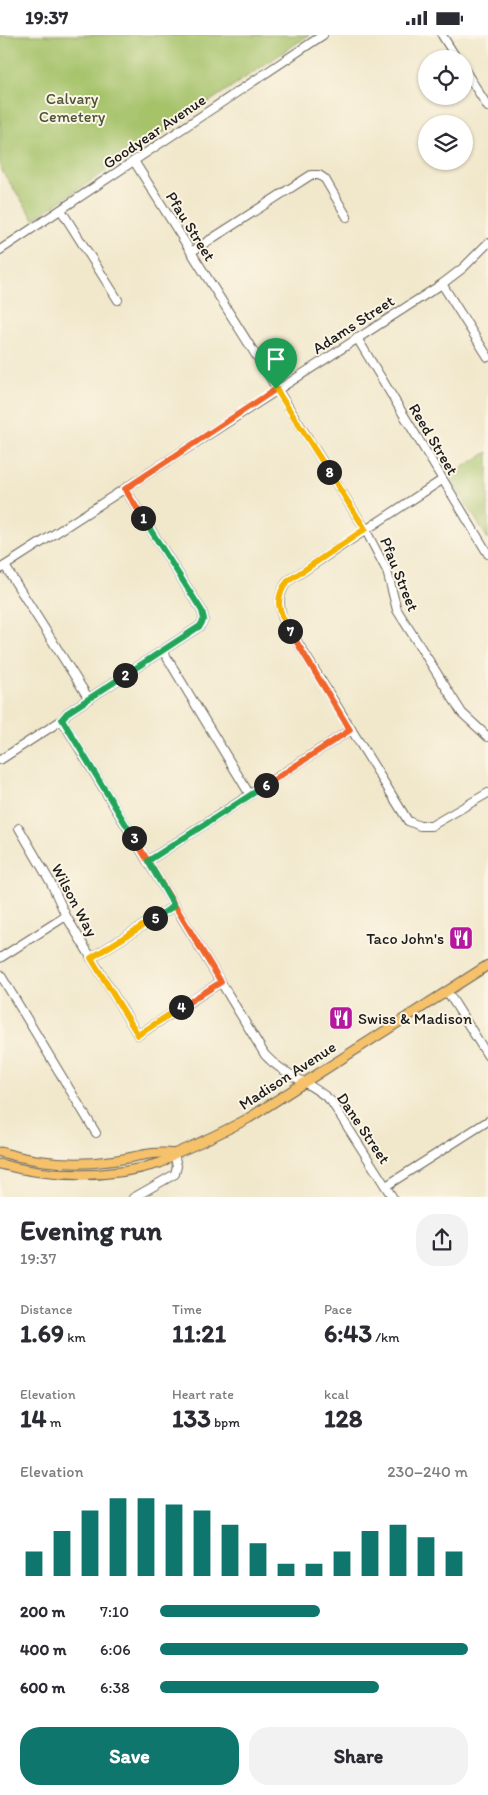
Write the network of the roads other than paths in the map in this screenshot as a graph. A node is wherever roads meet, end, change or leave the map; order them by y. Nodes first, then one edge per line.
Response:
1 (323, 35) edge
2 (442, 35) edge
3 (451, 50) edge
4 (473, 83) edge
5 (488, 107) edge
6 (134, 161) junction
7 (61, 210) junction
8 (347, 217) dead end
9 (488, 243) edge
10 (0, 249) edge
11 (191, 252) junction
12 (442, 284) junction
13 (118, 300) dead end
14 (357, 337) junction
15 (488, 357) edge
16 (276, 389) junction
17 (442, 480) junction
18 (125, 489) junction
19 (365, 529) junction
20 (488, 554) edge
21 (2, 567) edge
22 (163, 651) junction
23 (89, 699) junction
24 (62, 719) junction
25 (350, 730) junction
26 (488, 737) edge
27 (0, 760) edge
28 (488, 793) edge
29 (250, 795) junction
30 (19, 828) dead end
31 (148, 861) junction
32 (174, 906) junction
33 (66, 916) junction
34 (0, 958) edge
35 (91, 958) junction
36 (488, 965) edge
37 (0, 974) edge
38 (221, 982) junction
39 (447, 991) junction
40 (488, 1056) edge
41 (305, 1081) junction
42 (488, 1121) edge
43 (96, 1133) dead end
44 (0, 1152) edge
45 (174, 1154) junction
46 (0, 1164) edge
47 (386, 1186) junction
48 (133, 1197) edge
49 (393, 1197) edge

1 - 6 street, Goodyear Avenue
2 - 3 street
4 - 5 street
6 - 7 street, Goodyear Avenue
6 - 11 street, Pfau Street
7 - 10 street, Goodyear Avenue
7 - 13 street
8 - 11 street
9 - 12 street, Adams Street
11 - 16 street, Pfau Street
12 - 14 street, Adams Street
12 - 15 street
14 - 16 street, Adams Street
14 - 17 street, Reed Street
16 - 18 street, Adams Street
16 - 19 street, Pfau Street
17 - 19 street
17 - 20 street, Reed Street
18 - 21 street, Adams Street
18 - 22 street
19 - 25 street
19 - 26 street, Pfau Street
21 - 23 street
22 - 23 street
22 - 29 street
23 - 24 street
24 - 27 street
24 - 31 street, Dane Street
25 - 28 street
25 - 29 street
29 - 31 street
30 - 33 street, Wilson Way
31 - 32 street, Dane Street
32 - 35 street
32 - 38 street, Dane Street
33 - 34 street
33 - 35 street, Wilson Way
35 - 38 street, Wilson Way
36 - 39 main road, Madison Avenue
37 - 43 street
38 - 41 street, Dane Street
39 - 40 street
39 - 41 main road, Madison Avenue
41 - 45 main road, Madison Avenue
41 - 47 street, Dane Street
42 - 47 street
44 - 45 main road, Madison Avenue
45 - 46 main road, Madison Avenue
45 - 48 street
47 - 49 street, Dane Street

